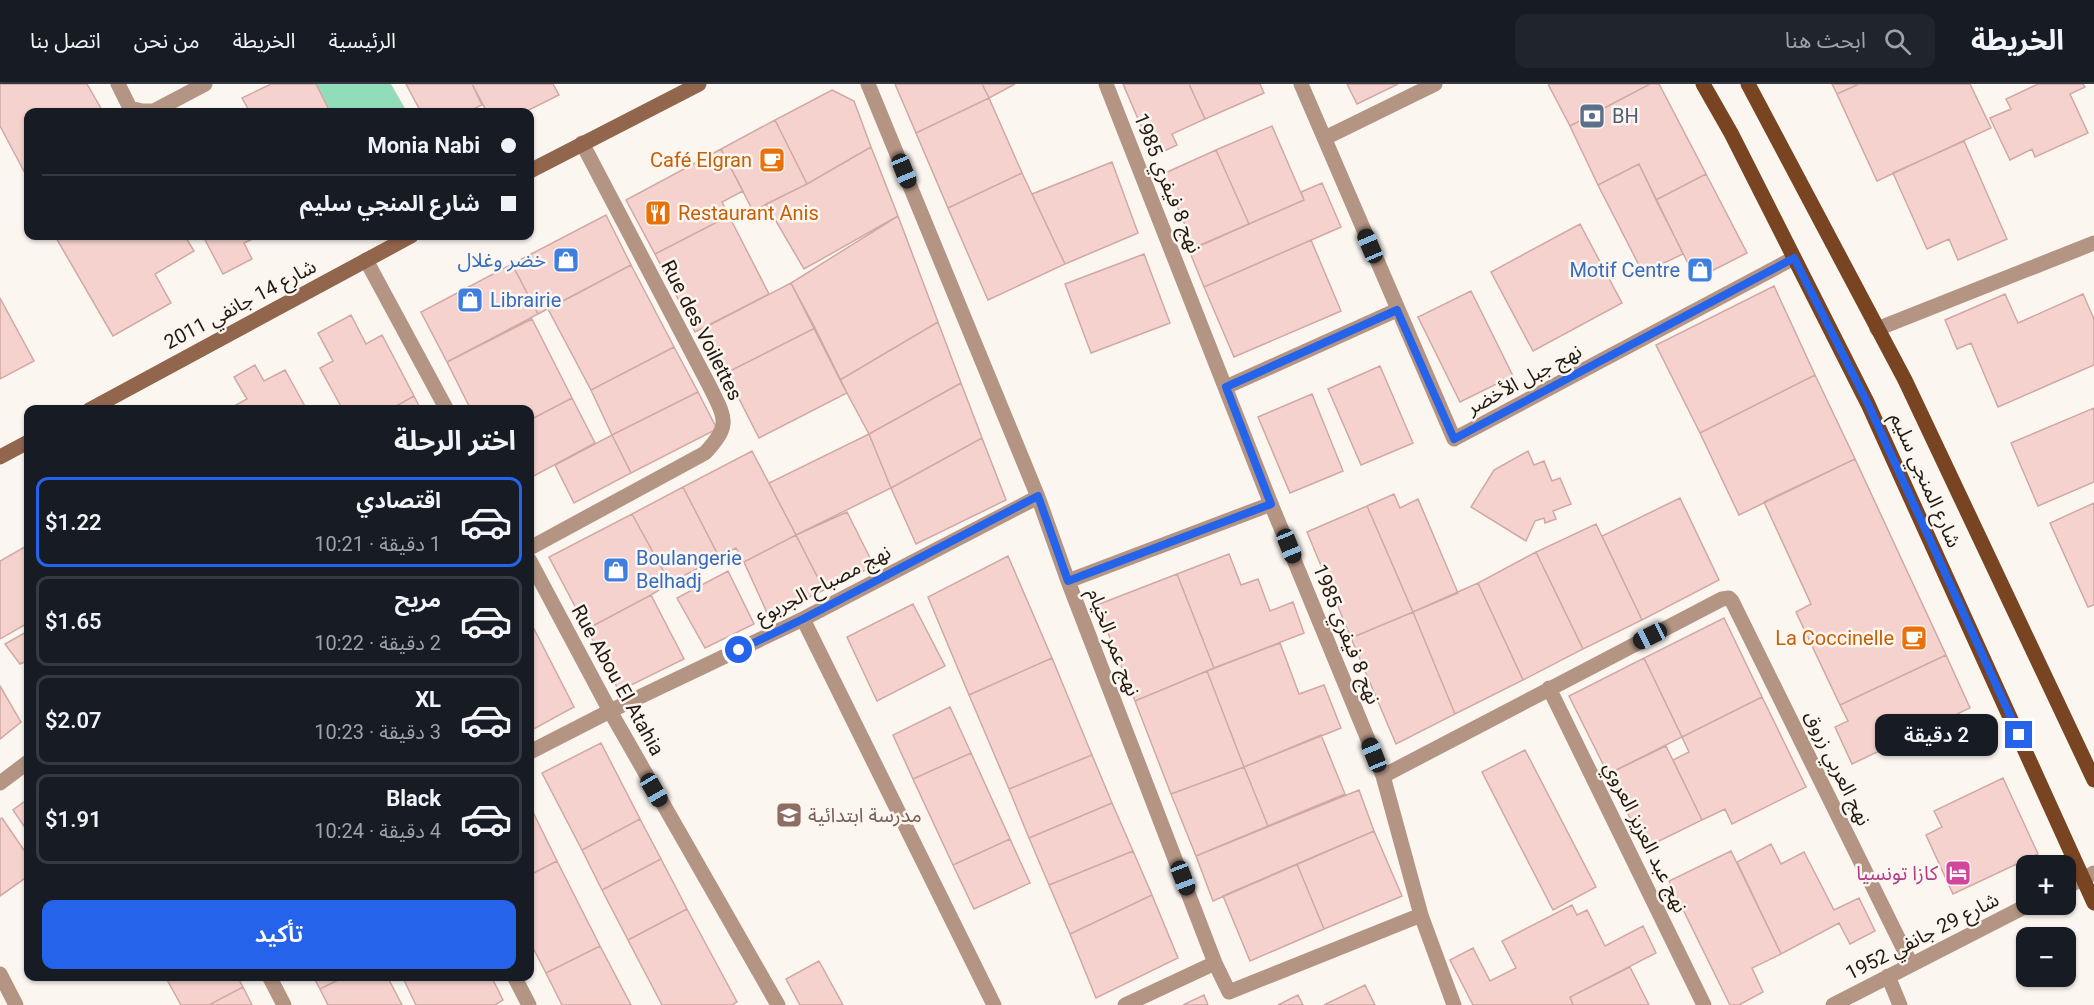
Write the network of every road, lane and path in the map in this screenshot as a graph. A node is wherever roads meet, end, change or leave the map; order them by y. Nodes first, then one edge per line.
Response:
1 (118, 84) edge
2 (205, 84) edge
3 (699, 84) edge
4 (868, 84) edge
5 (1106, 84) edge
6 (1302, 84) edge
7 (1435, 84) edge
8 (1703, 84) edge
9 (1748, 84) edge
10 (130, 108) edge
11 (160, 108) edge
12 (1325, 138) junction
13 (582, 143) junction
14 (534, 169) edge
15 (404, 240) edge
16 (2094, 243) edge
17 (1794, 258) junction
18 (366, 260) junction
19 (1397, 310) junction
20 (1877, 329) junction
21 (1226, 387) junction
22 (98, 405) edge
23 (444, 405) edge
24 (24, 444) edge
25 (0, 457) edge
26 (1038, 496) junction
27 (1271, 504) junction
28 (534, 546) edge
29 (534, 569) edge
30 (1068, 581) junction
31 (803, 619) junction
32 (1549, 688) junction
33 (609, 711) junction
34 (534, 750) edge
35 (24, 765) edge
36 (1383, 776) junction
37 (2094, 780) edge
38 (0, 783) edge
39 (2089, 875) edge
40 (2094, 903) edge
41 (2016, 911) edge
42 (1421, 915) junction
43 (1215, 963) junction
44 (1911, 964) junction
45 (0, 974) edge
46 (1888, 976) junction
47 (272, 981) edge
48 (517, 981) edge
49 (16, 1005) edge
50 (284, 1005) edge
51 (529, 1005) edge
52 (778, 1005) edge
53 (994, 1005) edge
54 (1125, 1005) edge
55 (1454, 1005) edge
56 (1704, 1005) edge
57 (1833, 1005) edge
58 (1900, 1005) edge

1 - 10 street
2 - 11 street
3 - 13 street
4 - 26 street, نهج عمر الخيام
5 - 21 street, نهج 8 فيفري 1985
6 - 12 street, نهج جبل الأخضر
7 - 12 street
8 - 17 main road, شارع المنجي سليم
9 - 20 main road, شارع المنجي سليم
12 - 19 street, نهج جبل الأخضر
13 - 14 street
13 - 28 street, Rue des Voilettes
15 - 18 street, شارع 14 جانفي 2011
16 - 20 street
17 - 19 street, نهج جبل الأخضر
17 - 39 main road, شارع المنجي سليم
18 - 22 street, شارع 14 جانفي 2011
18 - 23 street
19 - 21 street
20 - 37 main road, شارع المنجي سليم
21 - 27 street, نهج 8 فيفري 1985
24 - 25 street
26 - 30 street, نهج عمر الخيام
26 - 31 street, نهج مصباح الجربوع
27 - 30 street
27 - 36 street, نهج 8 فيفري 1985
29 - 33 street, Rue Abou El Atahia
30 - 43 street, نهج عمر الخيام
31 - 33 street, نهج مصباح الجربوع
31 - 53 street
32 - 36 street
32 - 44 street, نهج العربي زروق
32 - 56 street, نهج عبد العزيز العروي
33 - 34 street, نهج مصباح الجربوع
33 - 52 street, Rue Abou El Atahia
35 - 38 street
36 - 42 street, نهج 8 فيفري 1985
39 - 40 main road, شارع المنجي سليم
41 - 44 street, شارع 29 جانفي 1952
42 - 43 street, نهج عمر الخيام
42 - 55 street, نهج 8 فيفري 1985
43 - 54 street
44 - 46 street, شارع 29 جانفي 1952
45 - 49 street
46 - 57 street, شارع 29 جانفي 1952
46 - 58 street
47 - 50 street
48 - 51 street

